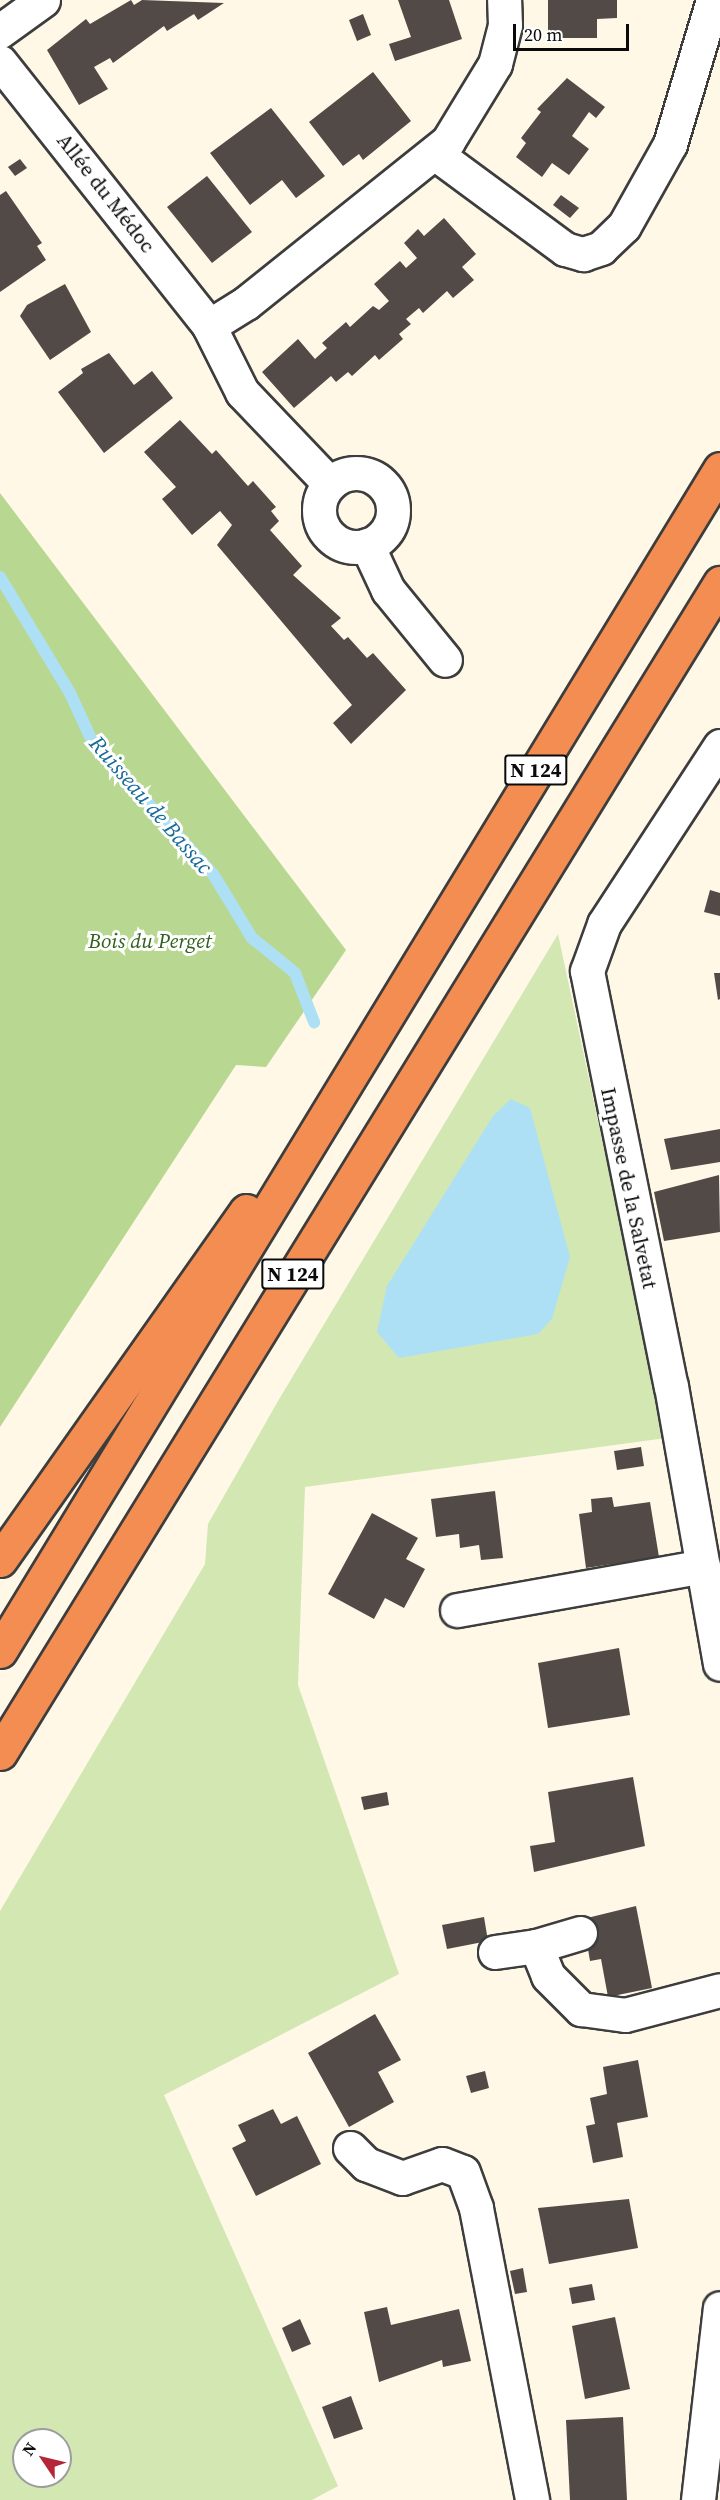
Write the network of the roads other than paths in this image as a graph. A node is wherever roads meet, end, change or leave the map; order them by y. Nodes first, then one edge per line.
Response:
1 (43, 0) edge
2 (504, 0) edge
3 (713, 0) edge
4 (0, 31) edge
5 (0, 63) edge
6 (436, 154) junction
7 (209, 326) junction
8 (720, 469) edge
9 (330, 484) junction
10 (367, 545) junction
11 (720, 583) edge
12 (445, 660) dead end
13 (720, 746) edge
14 (352, 1071) junction
15 (0, 1560) edge
16 (703, 1566) junction
17 (456, 1610) dead end
18 (0, 1651) edge
19 (720, 1664) edge
20 (0, 1753) edge
21 (580, 1933) dead end
22 (536, 1946) junction
23 (495, 1952) dead end
24 (720, 1990) edge
25 (350, 2148) dead end
26 (720, 2308) edge
27 (532, 2500) edge
28 (698, 2500) edge

1 - 4 street
2 - 6 street
3 - 6 street
5 - 7 street, Allée du Médoc
6 - 7 street
7 - 9 street, Allée du Médoc
8 - 14 highway, N 124
9 - 10 street
9 - 10 street
10 - 12 street
11 - 20 highway, N 124
13 - 16 street, Impasse de la Salvetat
14 - 15 highway
14 - 18 highway, N 124
16 - 17 street
16 - 19 street, Impasse de la Salvetat
21 - 22 street
22 - 23 street
22 - 24 street
25 - 27 street
26 - 28 street

